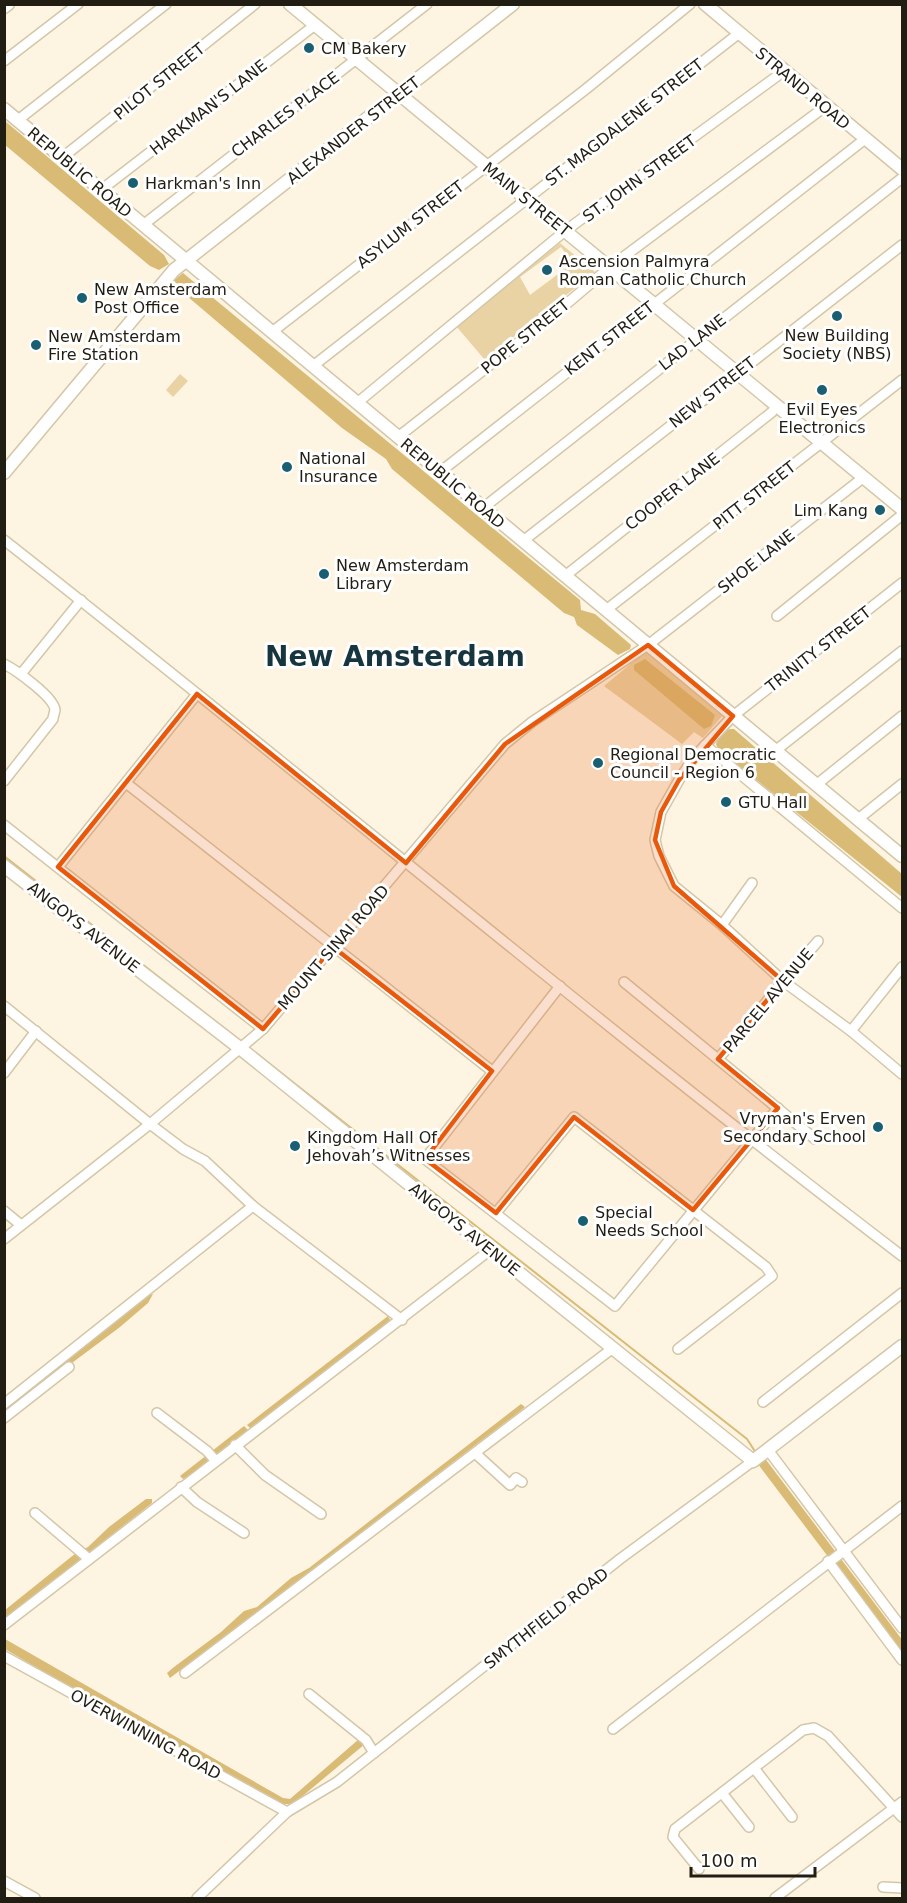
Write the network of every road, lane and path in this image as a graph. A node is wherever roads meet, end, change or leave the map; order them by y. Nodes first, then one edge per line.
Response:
1 (78, 4) edge
2 (166, 4) edge
3 (255, 4) edge
4 (290, 4) edge
5 (427, 4) edge
6 (513, 4) edge
7 (690, 4) edge
8 (705, 4) edge
9 (315, 25) junction
10 (738, 34) junction
11 (356, 59) junction
12 (4, 61) edge
13 (784, 71) junction
14 (399, 94) junction
15 (826, 106) junction
16 (4, 109) edge
17 (18, 120) junction
18 (865, 139) junction
19 (63, 157) junction
20 (485, 165) junction
21 (903, 169) edge
22 (903, 178) edge
23 (101, 190) junction
24 (526, 198) junction
25 (143, 225) junction
26 (565, 231) junction
27 (903, 245) edge
28 (185, 260) junction
29 (610, 267) junction
30 (653, 303) junction
31 (272, 332) junction
32 (696, 339) junction
33 (314, 366) junction
34 (737, 372) junction
35 (903, 380) edge
36 (357, 403) junction
37 (777, 405) junction
38 (398, 436) junction
39 (822, 443) junction
40 (440, 472) junction
41 (4, 473) edge
42 (864, 477) junction
43 (483, 508) junction
44 (903, 509) edge
45 (903, 515) edge
46 (4, 540) edge
47 (523, 541) junction
48 (565, 576) junction
49 (903, 583) edge
50 (81, 600) junction
51 (606, 610) junction
52 (777, 616) dead end
53 (648, 645) junction
54 (903, 651) edge
55 (4, 664) edge
56 (21, 674) junction
57 (197, 694) junction
58 (732, 716) junction
59 (903, 716) edge
60 (705, 745) junction
61 (775, 751) junction
62 (4, 781) edge
63 (126, 783) junction
64 (903, 784) edge
65 (816, 785) junction
66 (858, 820) junction
67 (4, 825) edge
68 (901, 851) edge
69 (406, 863) junction
70 (4, 866) edge
71 (58, 867) junction
72 (752, 884) dead end
73 (903, 908) edge
74 (722, 925) junction
75 (818, 941) dead end
76 (333, 946) junction
77 (903, 967) edge
78 (624, 981) dead end
79 (783, 981) junction
80 (560, 986) junction
81 (4, 1006) edge
82 (263, 1029) junction
83 (36, 1031) junction
84 (851, 1031) junction
85 (246, 1045) junction
86 (718, 1059) junction
87 (492, 1071) junction
88 (4, 1073) edge
89 (903, 1074) edge
90 (778, 1108) junction
91 (150, 1124) junction
92 (815, 1139) dead end
93 (751, 1140) junction
94 (253, 1206) junction
95 (693, 1210) junction
96 (4, 1211) edge
97 (496, 1213) junction
98 (21, 1225) junction
99 (4, 1239) edge
100 (490, 1250) junction
101 (903, 1256) edge
102 (903, 1293) edge
103 (402, 1320) junction
104 (903, 1346) edge
105 (613, 1348) junction
106 (678, 1349) dead end
107 (69, 1367) dead end
108 (763, 1402) dead end
109 (4, 1404) edge
110 (157, 1413) dead end
111 (4, 1418) edge
112 (235, 1445) junction
113 (768, 1450) junction
114 (475, 1453) junction
115 (212, 1457) junction
116 (753, 1461) junction
117 (522, 1482) dead end
118 (181, 1487) junction
119 (903, 1506) edge
120 (35, 1513) dead end
121 (321, 1514) dead end
122 (244, 1533) dead end
123 (843, 1550) junction
124 (89, 1559) junction
125 (828, 1561) junction
126 (4, 1625) edge
127 (903, 1628) edge
128 (4, 1656) edge
129 (903, 1660) edge
130 (185, 1673) dead end
131 (309, 1694) dead end
132 (613, 1729) dead end
133 (374, 1753) junction
134 (754, 1768) junction
135 (722, 1793) junction
136 (899, 1805) edge
137 (287, 1812) junction
138 (903, 1816) edge
139 (792, 1817) dead end
140 (749, 1827) dead end
141 (699, 1869) dead end
142 (4, 1881) edge
143 (884, 1887) dead end
144 (903, 1888) edge
145 (35, 1899) edge
146 (197, 1899) edge
147 (775, 1899) edge

1 - 12 street
2 - 17 street
3 - 19 street, PILOT STREET
4 - 9 street, MAIN STREET
5 - 11 street, CHARLES PLACE
6 - 14 street, ALEXANDER STREET
7 - 20 street, ASYLUM STREET
8 - 10 street, STRAND ROAD
9 - 11 street, MAIN STREET
9 - 23 street, HARKMAN'S LANE
10 - 13 street, STRAND ROAD
10 - 24 street, ST. MAGDALENE STREET
11 - 14 street, MAIN STREET
11 - 25 street, CHARLES PLACE
13 - 15 street, STRAND ROAD
13 - 26 street, ST. JOHN STREET
14 - 20 street, MAIN STREET
14 - 28 street, ALEXANDER STREET
15 - 18 street, STRAND ROAD
15 - 29 street, POPE STREET
16 - 17 street, REPUBLIC ROAD
17 - 19 street, REPUBLIC ROAD
18 - 21 street, STRAND ROAD
18 - 30 street, KENT STREET
19 - 23 street, REPUBLIC ROAD
20 - 24 street, MAIN STREET
20 - 31 street, ASYLUM STREET
22 - 32 street, LAD LANE
23 - 25 street, REPUBLIC ROAD
24 - 26 street, MAIN STREET
24 - 33 street, ST. MAGDALENE STREET
25 - 28 street, REPUBLIC ROAD
26 - 29 street, MAIN STREET
26 - 36 street, ST. JOHN STREET
27 - 34 street, NEW STREET
28 - 31 street, REPUBLIC ROAD
28 - 41 street, ALEXANDER STREET
29 - 30 street, MAIN STREET
29 - 38 street, POPE STREET
30 - 32 street, MAIN STREET
30 - 40 street, KENT STREET
31 - 33 street, REPUBLIC ROAD
32 - 34 street, MAIN STREET
32 - 43 street, LAD LANE
33 - 36 street, REPUBLIC ROAD
34 - 37 street, MAIN STREET
34 - 47 street, NEW STREET
35 - 39 street, PITT STREET
36 - 38 street, REPUBLIC ROAD
37 - 39 street, MAIN STREET
37 - 48 street, COOPER LANE
38 - 40 street, REPUBLIC ROAD
39 - 42 street, MAIN STREET
39 - 51 street, PITT STREET
40 - 43 street, REPUBLIC ROAD
42 - 44 street, MAIN STREET
42 - 53 street, SHOE LANE
43 - 47 street, REPUBLIC ROAD
45 - 52 street
46 - 50 street
47 - 48 street, REPUBLIC ROAD
48 - 51 street, REPUBLIC ROAD
49 - 58 street, TRINITY STREET
50 - 56 street
50 - 57 street
51 - 53 street, REPUBLIC ROAD
53 - 58 street, REPUBLIC ROAD
53 - 69 street, MOUNT SINAI ROAD
54 - 61 street
55 - 56 street
56 - 62 street
57 - 63 street
57 - 69 street
58 - 60 street, TRINITY STREET
58 - 61 street, REPUBLIC ROAD
59 - 65 street
60 - 73 street
60 - 74 street, TRINITY STREET
61 - 65 street, REPUBLIC ROAD
63 - 71 street
63 - 76 street
64 - 66 street
65 - 66 street, REPUBLIC ROAD
66 - 68 street, REPUBLIC ROAD
67 - 71 street
69 - 76 street, MOUNT SINAI ROAD
69 - 80 street
70 - 85 street, ANGOYS AVENUE
71 - 82 street
72 - 74 street
74 - 79 street, TRINITY STREET
75 - 79 street, PARCEL AVENUE
76 - 82 street, MOUNT SINAI ROAD
76 - 87 street
77 - 84 street
78 - 86 street
79 - 84 street, TRINITY STREET
79 - 86 street, PARCEL AVENUE
80 - 87 street
80 - 93 street
81 - 83 street
82 - 85 street, MOUNT SINAI ROAD
83 - 88 street
83 - 91 street
84 - 89 street, TRINITY STREET
85 - 91 street, MOUNT SINAI ROAD
85 - 100 street, ANGOYS AVENUE
86 - 90 street
87 - 97 street
90 - 92 street
90 - 93 street
91 - 94 street
91 - 98 street, MOUNT SINAI ROAD
93 - 95 street
93 - 101 street
94 - 103 street
94 - 109 street
95 - 97 street
95 - 97 street
95 - 106 street
96 - 98 street
98 - 99 street, MOUNT SINAI ROAD
100 - 103 street
100 - 105 street, ANGOYS AVENUE
102 - 108 street
103 - 112 street
104 - 113 street, SMYTHFIELD ROAD
105 - 114 street
105 - 116 street, ANGOYS AVENUE
107 - 111 street
110 - 115 street
112 - 115 street
112 - 121 street
113 - 116 street, SMYTHFIELD ROAD
113 - 123 street
114 - 117 street
114 - 130 street
115 - 118 street
116 - 133 street, SMYTHFIELD ROAD
118 - 122 street
118 - 124 street
119 - 123 street
120 - 124 street
123 - 125 street
123 - 127 street
124 - 126 street
125 - 129 street
125 - 132 street
128 - 137 street, OVERWINNING ROAD
131 - 133 street
133 - 137 street, SMYTHFIELD ROAD
134 - 135 street
134 - 136 street
134 - 139 street
135 - 140 street
135 - 141 street
136 - 138 street
136 - 147 street
137 - 146 street, SMYTHFIELD ROAD
142 - 145 street
143 - 144 street

